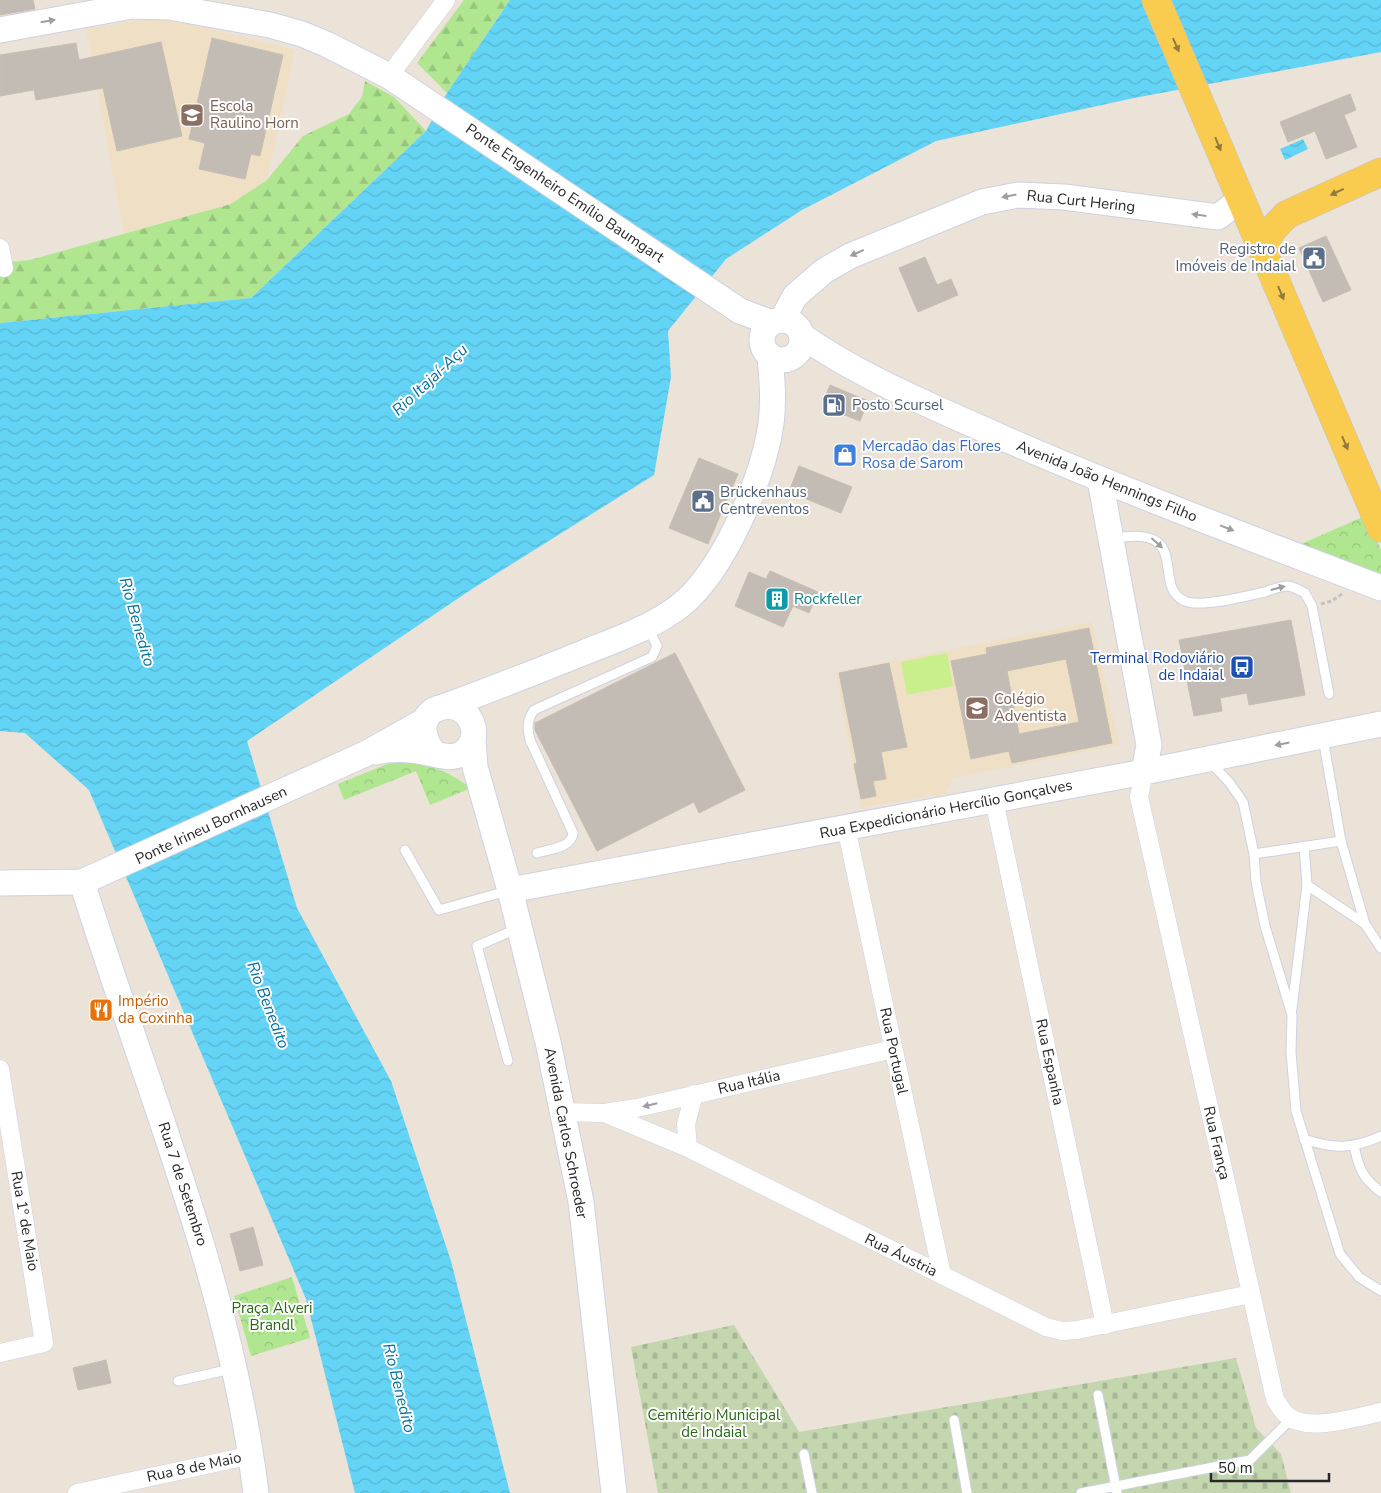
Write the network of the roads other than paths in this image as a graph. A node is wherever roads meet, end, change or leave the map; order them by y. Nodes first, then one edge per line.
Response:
1 (1156, 0) edge
2 (443, 1) edge
3 (133, 3) edge
4 (167, 4) edge
5 (0, 30) edge
6 (389, 76) junction
7 (1381, 172) edge
8 (1241, 198) junction
9 (1286, 215) junction
10 (0, 248) edge
11 (1262, 249) junction
12 (4, 268) dead end
13 (781, 342) junction
14 (1100, 480) junction
15 (1381, 528) edge
16 (1111, 540) junction
17 (1381, 588) edge
18 (648, 627) junction
19 (519, 678) junction
20 (1329, 694) dead end
21 (436, 713) junction
22 (1381, 724) edge
23 (474, 736) junction
24 (1322, 736) junction
25 (365, 754) junction
26 (440, 755) junction
27 (1207, 759) junction
28 (1144, 772) junction
29 (478, 781) junction
30 (994, 800) junction
31 (846, 827) junction
32 (1342, 841) junction
33 (1304, 846) junction
34 (405, 850) dead end
35 (537, 853) dead end
36 (1254, 854) junction
37 (82, 882) junction
38 (0, 883) edge
39 (1307, 884) junction
40 (510, 890) junction
41 (1365, 924) junction
42 (519, 928) junction
43 (1381, 948) edge
44 (1292, 1014) junction
45 (893, 1049) junction
46 (508, 1060) dead end
47 (0, 1069) edge
48 (694, 1094) junction
49 (563, 1112) junction
50 (604, 1113) junction
51 (1381, 1136) edge
52 (1304, 1139) junction
53 (1354, 1145) junction
54 (688, 1148) junction
55 (1381, 1192) edge
56 (942, 1275) junction
57 (1381, 1291) edge
58 (1251, 1294) junction
59 (1105, 1325) junction
60 (0, 1353) edge
61 (234, 1369) junction
62 (178, 1382) dead end
63 (1098, 1395) dead end
64 (1381, 1412) edge
65 (1290, 1419) junction
66 (954, 1420) dead end
67 (252, 1454) junction
68 (804, 1454) dead end
69 (141, 1486) edge
70 (1116, 1490) edge
71 (77, 1493) edge
72 (256, 1493) edge
73 (614, 1493) edge
74 (812, 1493) edge
75 (967, 1493) edge
76 (1081, 1493) edge

1 -> 8 main road
2 - 6 street
3 - 4 main road, Ponte Engenheiro Emílio Baumgart
5 -> 3 main road, Ponte Engenheiro Emílio Baumgart
4 - 6 main road, Ponte Engenheiro Emílio Baumgart
6 - 13 main road, Ponte Engenheiro Emílio Baumgart
7 -> 9 main road
8 - 9 main road
8 - 11 main road
8 -> 13 main road, Rua Curt Hering
9 - 11 main road
10 - 12 street
11 -> 15 main road
13 - 14 main road, Avenida João Hennings Filho
13 - 18 main road
14 - 16 main road
14 -> 17 main road, Avenida João Hennings Filho
16 -> 20 lane
16 - 28 main road
18 - 19 main road
18 - 35 lane
19 - 21 main road
19 - 23 main road
21 - 23 main road
21 - 25 main road
21 - 26 main road
22 - 24 main road, Rua Expedicionário Hercílio Gonçalves
23 - 26 main road
23 - 29 main road, Avenida Carlos Schroeder
24 -> 27 main road, Rua Expedicionário Hercílio Gonçalves
24 - 32 lane
25 - 26 main road
25 - 37 main road, Ponte Irineu Bornhausen
26 - 29 main road
27 - 28 main road, Rua Expedicionário Hercílio Gonçalves
27 - 36 lane
28 - 30 main road, Rua Expedicionário Hercílio Gonçalves
28 - 58 street, Rua França
29 - 40 main road, Avenida Carlos Schroeder
30 - 31 main road, Rua Expedicionário Hercílio Gonçalves
30 - 59 street, Rua Espanha
31 - 40 main road, Rua Expedicionário Hercílio Gonçalves
31 - 45 street, Rua Portugal
32 - 33 lane
32 - 41 lane
33 - 36 lane
33 - 39 lane
34 - 40 lane
36 - 44 lane
37 - 38 main road
37 - 61 main road, Rua 7 de Setembro
39 - 41 lane
39 - 44 lane
40 - 42 main road, Avenida Carlos Schroeder
41 - 43 lane
42 - 46 lane
42 - 49 main road, Avenida Carlos Schroeder
44 - 52 lane
45 - 48 street, Rua Itália
45 - 56 street, Rua Portugal
47 - 60 street, Rua 1º de Maio
48 -> 50 street, Rua Itália
48 - 54 street
49 - 50 street, Rua Áustria
49 - 73 main road, Avenida Carlos Schroeder
50 - 54 street, Rua Áustria
51 - 53 lane
52 - 53 lane
52 - 57 lane
53 - 55 lane
54 - 56 street, Rua Áustria
56 - 59 street, Rua Áustria
58 - 59 street, Rua Áustria
58 - 65 street, Rua França
61 - 62 lane
61 - 67 main road, Rua 7 de Setembro
63 - 70 lane
64 - 65 street
65 - 70 lane
66 - 75 lane
67 - 69 street, Rua 8 de Maio
67 - 72 main road, Rua 7 de Setembro
68 - 74 lane
69 - 71 street, Rua 8 de Maio
70 - 76 lane

